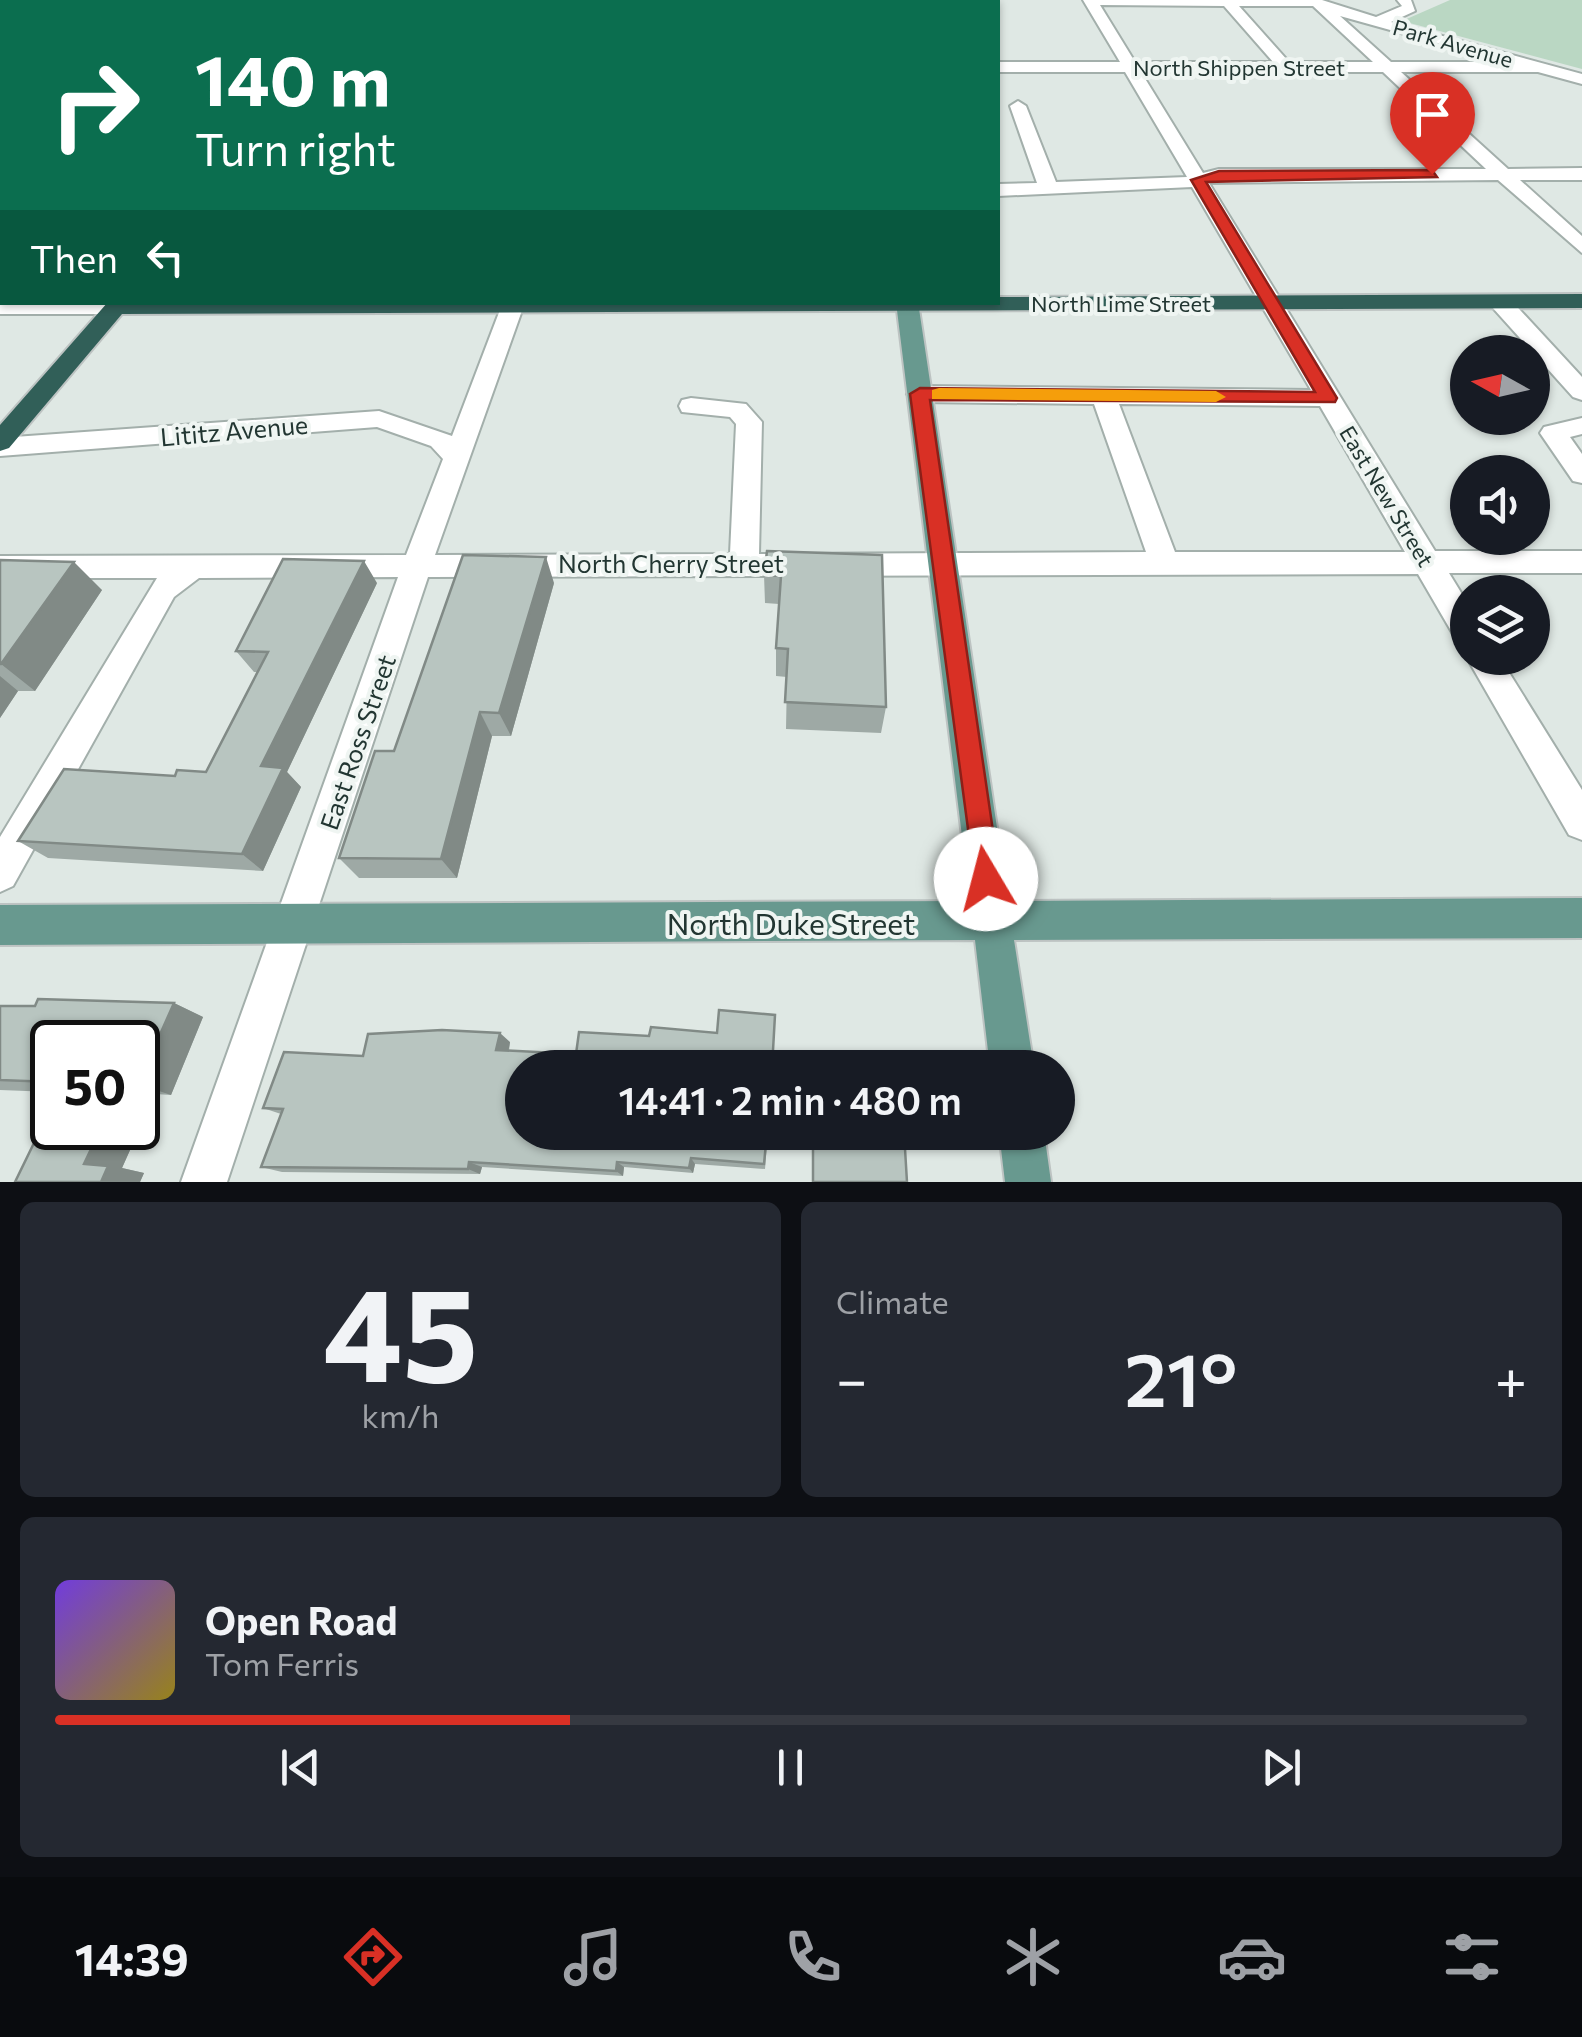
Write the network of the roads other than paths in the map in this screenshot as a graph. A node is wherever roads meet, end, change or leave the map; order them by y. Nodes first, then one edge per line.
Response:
1 (1404, 0) edge
2 (1091, 1) edge
3 (1203, 1) edge
4 (1228, 2) edge
5 (1318, 3) edge
6 (1378, 22) junction
7 (1001, 67) edge
8 (1130, 67) junction
9 (1285, 67) junction
10 (1388, 67) junction
11 (1541, 68) junction
12 (1582, 79) edge
13 (1018, 106) dead end
14 (1504, 174) junction
15 (1582, 174) edge
16 (1198, 180) junction
17 (1048, 187) junction
18 (1000, 190) edge
19 (1582, 246) edge
20 (1271, 302) junction
21 (1500, 302) junction
22 (1582, 302) edge
23 (1000, 303) edge
24 (118, 305) edge
25 (513, 305) edge
26 (907, 305) edge
27 (0, 306) edge
28 (1582, 392) edge
29 (920, 394) junction
30 (1103, 394) junction
31 (1328, 398) junction
32 (691, 406) dead end
33 (1582, 426) edge
34 (0, 444) edge
35 (456, 457) junction
36 (1582, 474) edge
37 (744, 562) junction
38 (943, 562) junction
39 (1164, 562) junction
40 (1582, 562) edge
41 (1426, 563) junction
42 (417, 564) junction
43 (0, 566) edge
44 (158, 577) junction
45 (1450, 602) edge
46 (1493, 675) edge
47 (1582, 823) edge
48 (0, 873) edge
49 (1582, 918) edge
50 (992, 921) junction
51 (296, 924) junction
52 (0, 925) edge
53 (1010, 1050) edge
54 (1024, 1150) edge
55 (204, 1182) edge
56 (1028, 1182) edge

1 - 6 street
2 - 3 street, Park Avenue
2 - 8 street, East New Street
3 - 4 street, Park Avenue
4 - 5 street, Park Avenue
4 - 9 street
5 - 6 street, Park Avenue
5 - 10 street
6 - 11 street, Park Avenue
7 - 8 street, North Shippen Street
8 - 9 street, North Shippen Street
8 - 16 street, East New Street
9 - 10 street, North Shippen Street
10 - 11 street, North Shippen Street
10 - 14 street
11 - 12 street, Park Avenue
13 - 17 street
14 - 15 street
14 - 16 street
14 - 19 street
16 - 17 street
16 - 20 street, East New Street
17 - 18 street
20 - 21 highway, North Lime Street
20 - 23 highway, North Lime Street
20 - 31 street, East New Street
21 - 22 highway, North Lime Street
21 - 28 street
24 - 27 street, North Lime Street
24 - 34 highway
25 - 35 street, East Ross Street
26 - 29 main road
29 - 30 street
29 - 38 main road
30 - 31 street
30 - 39 street
31 - 41 street, East New Street
32 - 37 street
33 - 36 street
34 - 35 street, Lititz Avenue
35 - 42 street, East Ross Street
37 - 38 street, North Cherry Street
37 - 42 street, North Cherry Street
38 - 39 street, North Cherry Street
38 - 50 main road
39 - 41 street, North Cherry Street
40 - 41 street, North Cherry Street
41 - 45 street, East New Street
42 - 44 street, North Cherry Street
42 - 51 street, East Ross Street
43 - 44 street
44 - 48 street
46 - 47 street
49 - 50 main road, North Duke Street
50 - 51 main road, North Duke Street
50 - 53 main road
51 - 52 main road, North Duke Street
51 - 55 street, East Ross Street
54 - 56 main road

